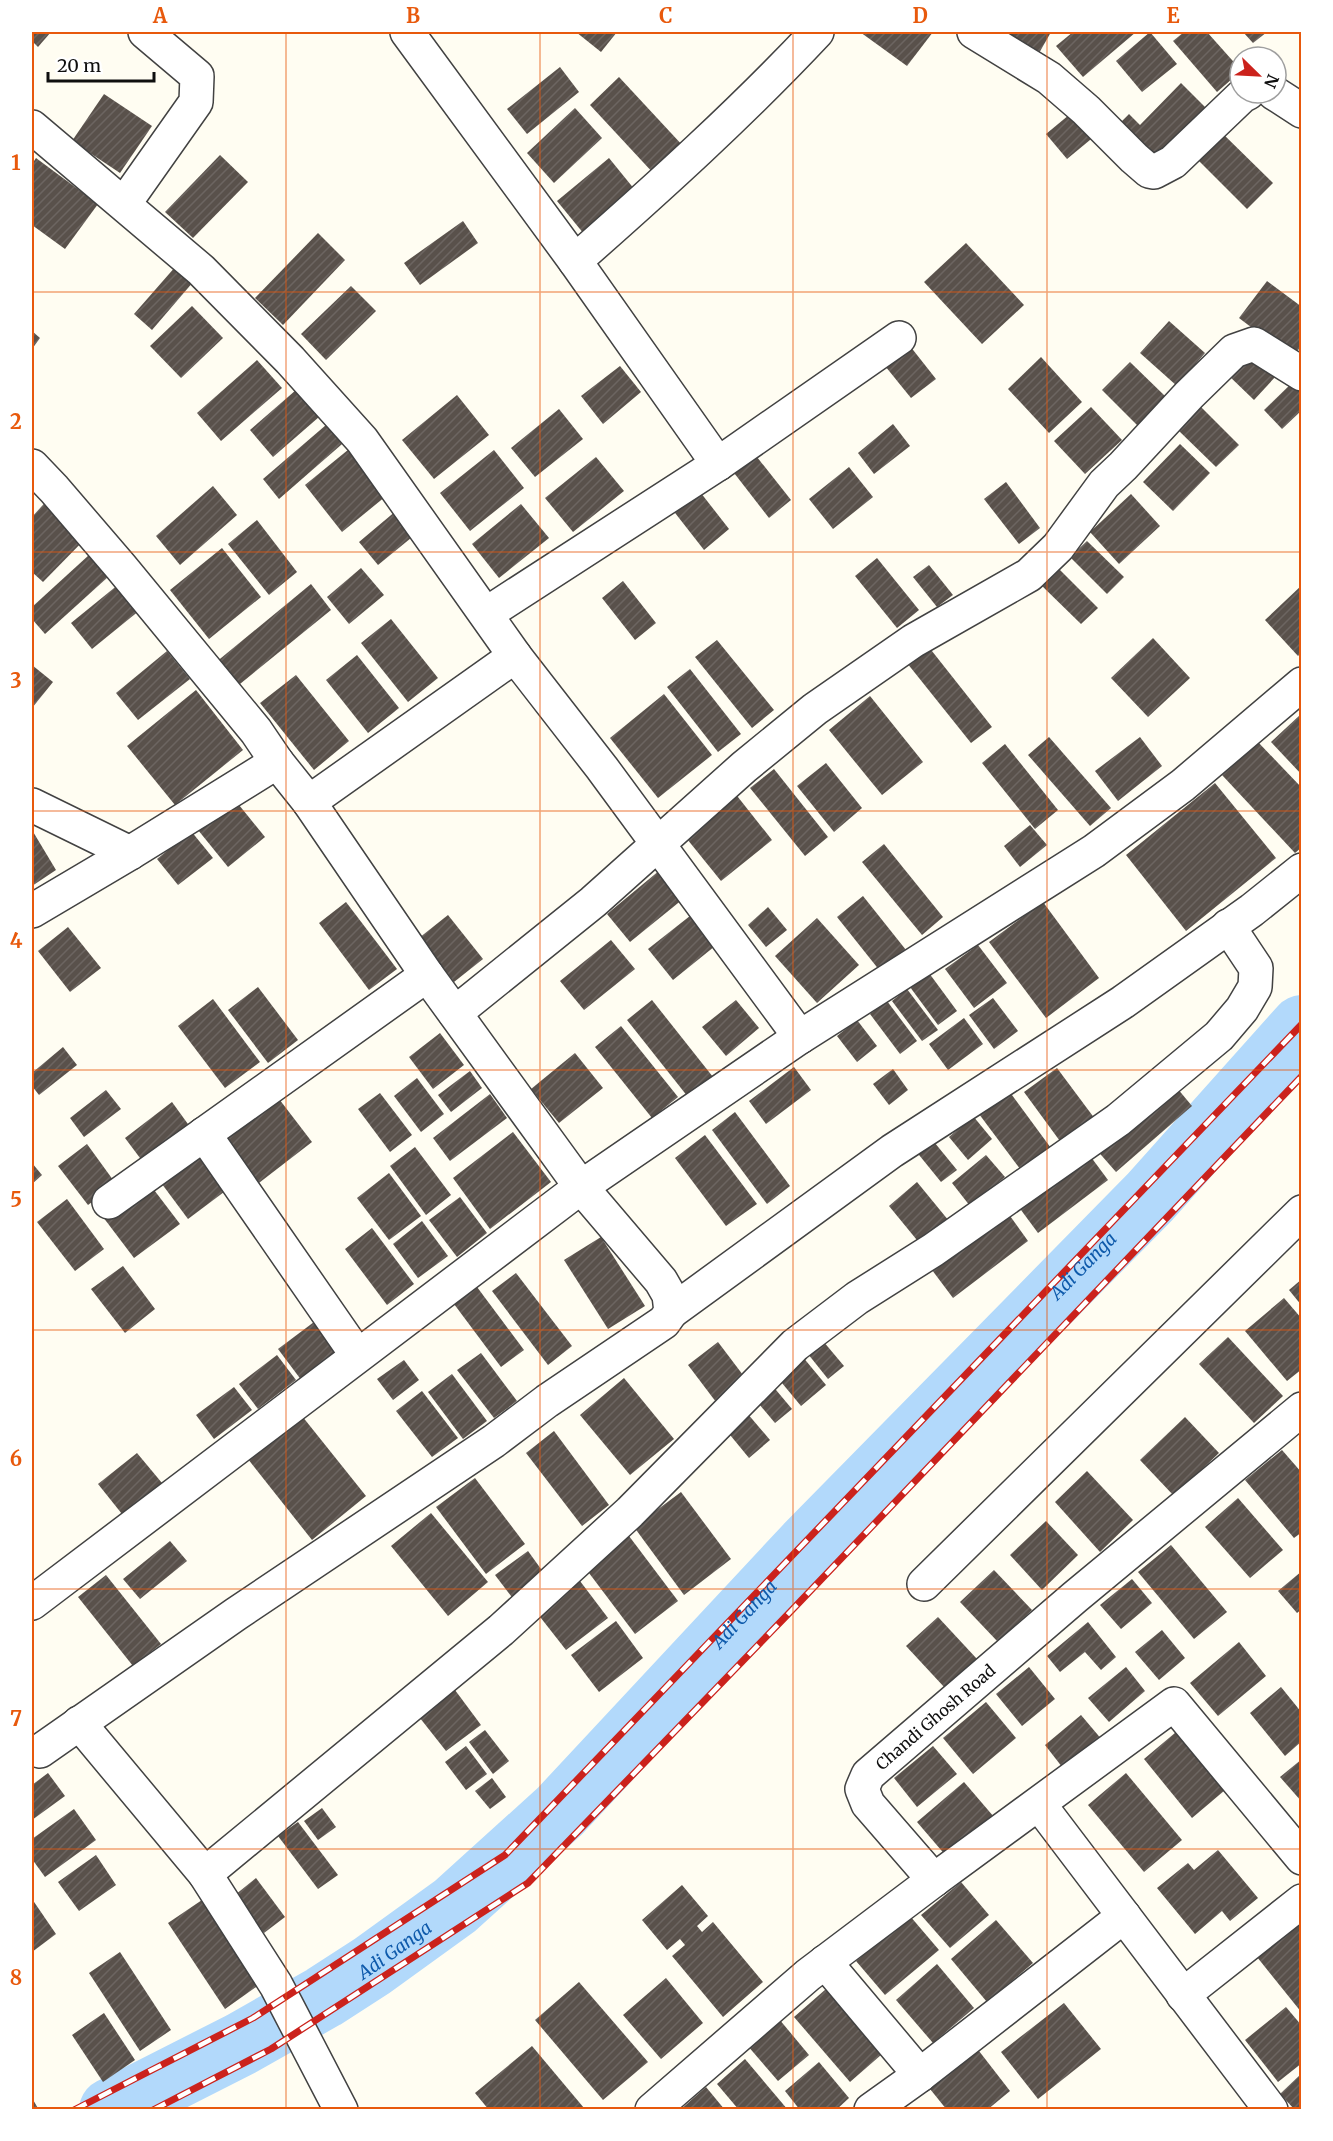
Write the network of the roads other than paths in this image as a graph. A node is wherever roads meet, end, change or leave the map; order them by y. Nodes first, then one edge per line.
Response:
1 (145, 32) edge
2 (407, 32) edge
3 (817, 32) edge
4 (974, 32) edge
5 (1288, 102) edge
6 (1233, 105) edge
7 (1302, 111) edge
8 (32, 127) edge
9 (124, 204) junction
10 (575, 261) junction
11 (899, 338) dead end
12 (1302, 374) edge
13 (718, 464) junction
14 (32, 466) edge
15 (486, 614) junction
16 (515, 656) junction
17 (1302, 684) edge
18 (277, 762) junction
19 (309, 802) junction
20 (32, 805) edge
21 (657, 843) junction
22 (130, 853) junction
23 (1302, 870) edge
24 (32, 911) edge
25 (1228, 926) junction
26 (427, 975) junction
27 (455, 1013) junction
28 (800, 1037) junction
29 (204, 1134) junction
30 (581, 1187) junction
31 (109, 1202) dead end
32 (1302, 1212) edge
33 (671, 1312) junction
34 (357, 1355) junction
35 (1302, 1409) edge
36 (924, 1584) dead end
37 (32, 1603) edge
38 (79, 1723) junction
39 (34, 1749) edge
40 (1039, 1804) junction
41 (1302, 1858) edge
42 (205, 1874) junction
43 (934, 1880) junction
44 (1302, 1901) edge
45 (1124, 1916) junction
46 (825, 1962) junction
47 (1183, 1995) junction
48 (920, 2075) junction
49 (341, 2109) edge
50 (652, 2109) edge
51 (871, 2109) edge
52 (1271, 2109) edge

1 - 9 street
2 - 10 street
3 - 10 street
4 - 6 street
5 - 7 street
8 - 9 street
9 - 15 street
10 - 13 street
11 - 13 street
12 - 21 street
13 - 15 street
14 - 18 street
15 - 16 street
16 - 19 street
16 - 21 street
17 - 28 street
18 - 19 street
18 - 22 street
19 - 26 street
20 - 22 street
21 - 27 street
21 - 28 street
22 - 24 street
23 - 25 street
25 - 33 street
25 - 42 street
26 - 27 street
26 - 29 street
27 - 30 street
28 - 30 street
29 - 31 street
29 - 34 street
30 - 33 street
30 - 34 street
32 - 36 street
33 - 38 street
34 - 37 street
35 - 43 street, Chandi Ghosh Road
38 - 39 street
38 - 42 street
40 - 41 street
40 - 43 street
40 - 45 street
42 - 49 street
43 - 46 street
44 - 47 street
45 - 47 street
45 - 48 street
46 - 48 street
46 - 50 street
47 - 52 street
48 - 51 street

